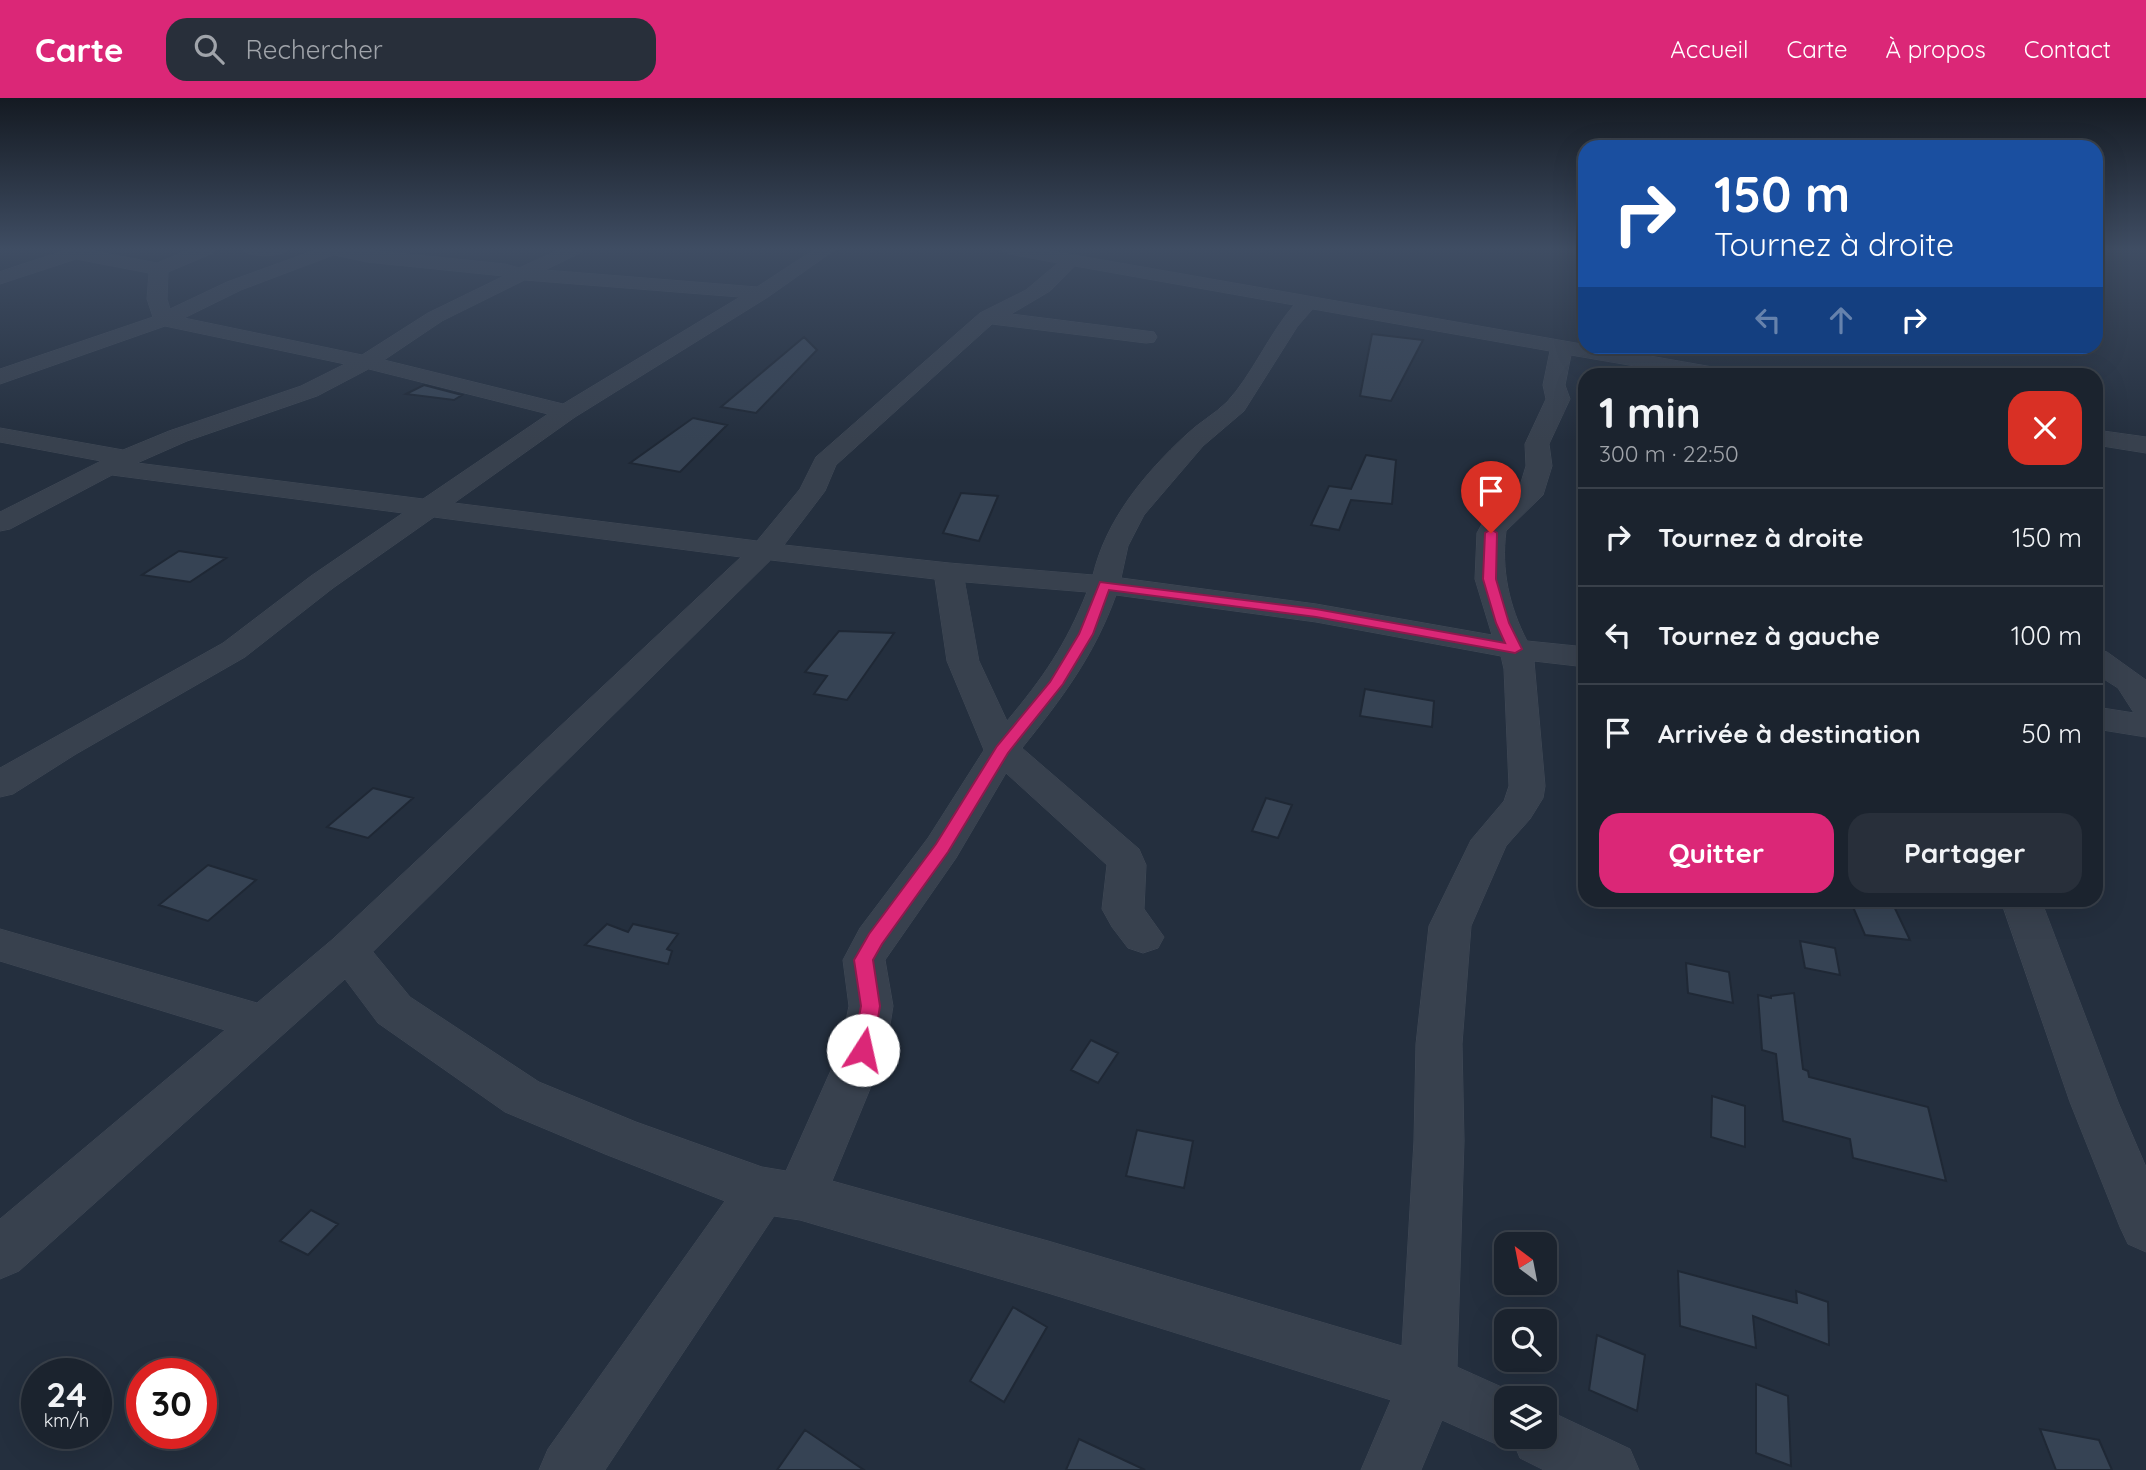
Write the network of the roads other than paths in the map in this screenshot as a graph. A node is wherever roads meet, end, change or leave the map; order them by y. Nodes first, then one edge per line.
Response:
1 (162, 313) edge
2 (178, 313) edge
3 (443, 313) edge
4 (728, 313) edge
5 (996, 313) edge
6 (1298, 313) edge
7 (1369, 313) edge
8 (987, 317) junction
9 (164, 320) junction
10 (1146, 337) dead end
11 (1562, 348) junction
12 (1578, 351) edge
13 (1598, 354) edge
14 (366, 362) junction
15 (1680, 368) edge
16 (0, 377) edge
17 (567, 412) junction
18 (0, 435) edge
19 (2103, 438) edge
20 (2146, 445) edge
21 (118, 463) junction
22 (425, 509) junction
23 (0, 523) edge
24 (764, 551) junction
25 (949, 572) junction
26 (1105, 585) junction
27 (1515, 649) junction
28 (1578, 656) edge
29 (2103, 664) edge
30 (2146, 706) edge
31 (2103, 719) edge
32 (2146, 726) edge
33 (1002, 750) junction
34 (0, 785) edge
35 (2024, 907) edge
36 (1143, 937) dead end
37 (0, 945) edge
38 (348, 951) junction
39 (263, 1023) junction
40 (781, 1194) junction
41 (2146, 1227) edge
42 (0, 1253) edge
43 (1428, 1383) junction
44 (1494, 1414) edge
45 (1557, 1445) edge
46 (569, 1470) edge
47 (1391, 1470) edge
48 (1609, 1470) edge

1 - 9 street
2 - 9 street
3 - 14 street
4 - 17 street
5 - 8 street
6 - 26 street
7 - 11 street
8 - 10 street
8 - 24 street
9 - 14 street
9 - 16 street
11 - 12 street
11 - 27 street
13 - 15 street
14 - 17 street
14 - 21 street
17 - 22 street
18 - 21 street
19 - 20 street
21 - 22 street
21 - 23 street
22 - 24 street
22 - 34 street
24 - 25 street
24 - 38 street
25 - 26 street
25 - 33 street
26 - 27 street
26 - 33 street
27 - 28 street
27 - 43 street
29 - 30 street
31 - 32 street
33 - 36 street
33 - 40 street
35 - 41 street
37 - 39 street
38 - 39 street
38 - 40 street
39 - 42 street
40 - 43 street
40 - 46 street
43 - 44 street
43 - 47 street
45 - 48 street

